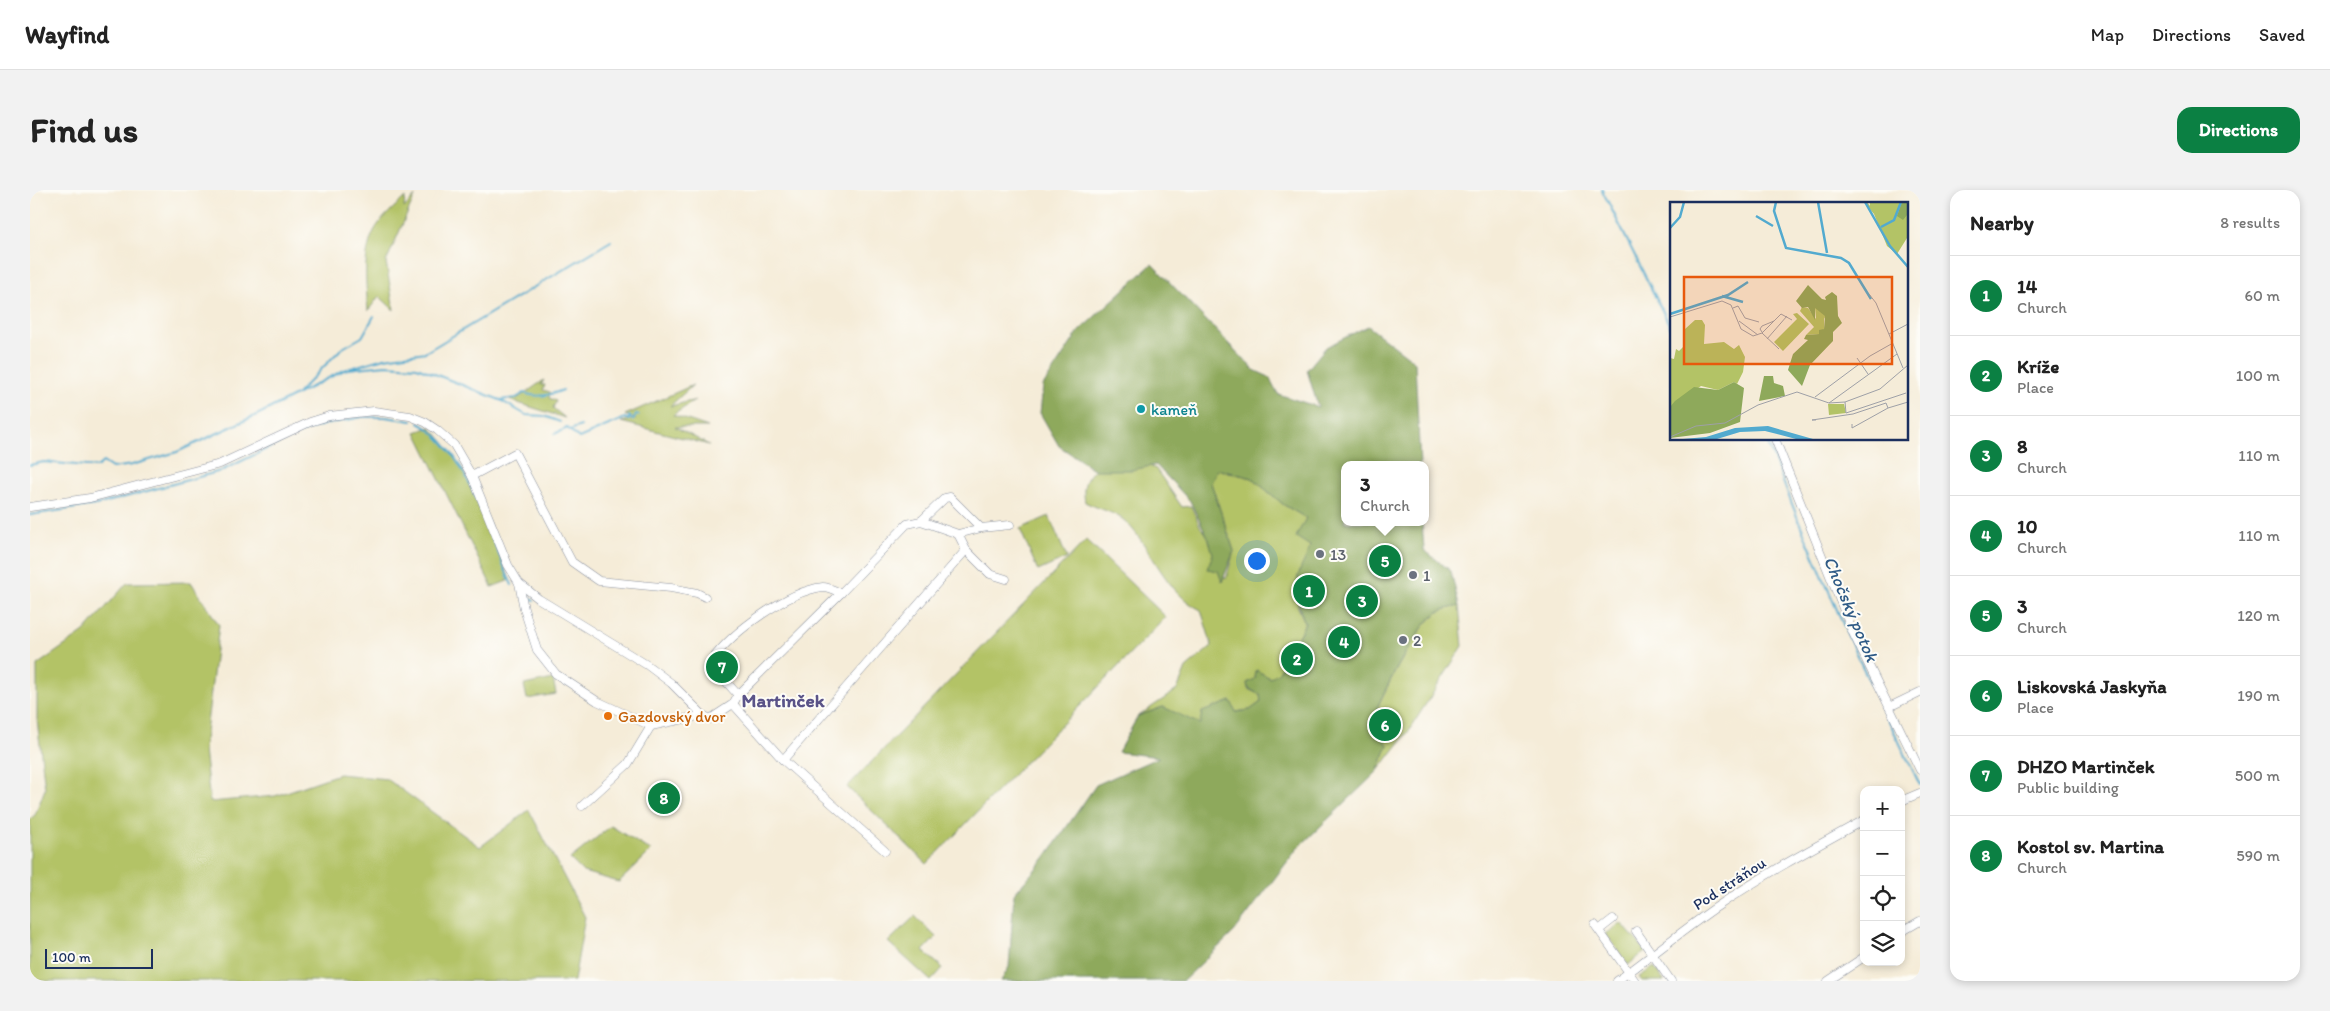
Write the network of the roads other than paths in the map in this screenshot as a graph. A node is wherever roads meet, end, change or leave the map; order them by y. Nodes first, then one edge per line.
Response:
1 (1775, 440) edge
2 (472, 476) junction
3 (30, 507) edge
4 (921, 521) junction
5 (1010, 525) dead end
6 (981, 528) junction
7 (958, 534) junction
8 (966, 550) junction
9 (1006, 579) dead end
10 (519, 583) junction
11 (842, 593) junction
12 (705, 597) dead end
13 (1920, 692) edge
14 (738, 695) junction
15 (732, 704) junction
16 (1889, 708) junction
17 (703, 715) junction
18 (651, 726) junction
19 (783, 760) junction
20 (1920, 770) edge
21 (1920, 793) edge
22 (1905, 799) edge
23 (582, 806) dead end
24 (1860, 822) edge
25 (885, 851) dead end
26 (1613, 919) dead end
27 (1920, 920) edge
28 (1905, 929) edge
29 (1636, 931) dead end
30 (1652, 953) junction
31 (1860, 960) edge
32 (1629, 972) junction
33 (1617, 981) edge
34 (1635, 981) edge
35 (1671, 981) edge
36 (1828, 981) edge

1 - 16 street
2 - 3 street
2 - 10 street
2 - 12 street
4 - 6 street
4 - 7 street
4 - 11 street
5 - 6 street
6 - 7 street
7 - 8 street
8 - 9 street
8 - 19 street
10 - 17 street
10 - 18 street
11 - 14 street
11 - 14 street
13 - 16 street
14 - 15 street
15 - 17 street
15 - 19 street
16 - 20 street
17 - 18 street
18 - 23 street
19 - 25 street
21 - 22 street
24 - 30 street, Pod stráňou
26 - 32 street
27 - 28 street
29 - 30 street
30 - 32 street, Pod stráňou
30 - 35 street
31 - 36 street
32 - 33 street, Pod stráňou
32 - 34 street

